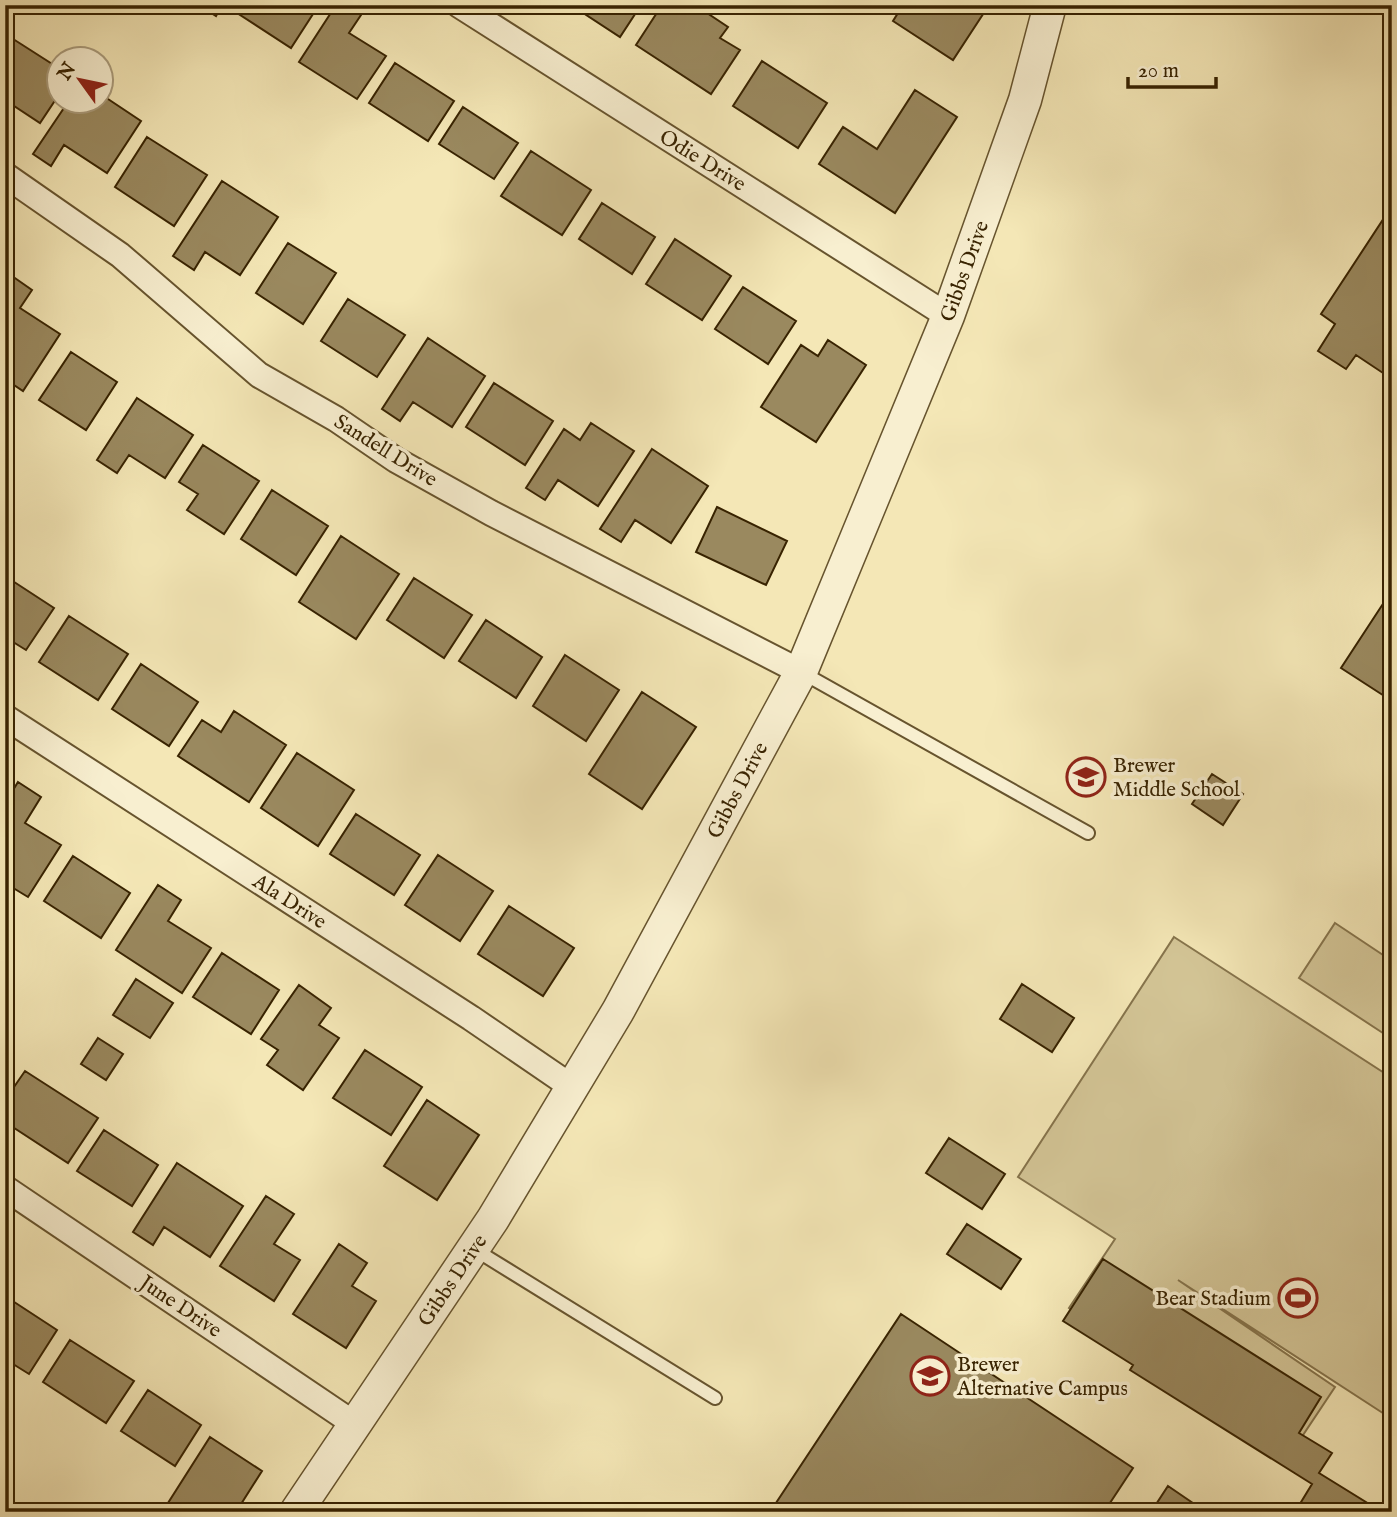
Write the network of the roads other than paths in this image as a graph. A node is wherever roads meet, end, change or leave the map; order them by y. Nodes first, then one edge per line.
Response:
1 (458, 5) edge
2 (1050, 5) edge
3 (5, 175) edge
4 (948, 316) junction
5 (801, 672) junction
6 (5, 718) edge
7 (1088, 833) dead end
8 (572, 1087) junction
9 (5, 1188) edge
10 (473, 1248) junction
11 (715, 1398) dead end
12 (356, 1425) junction
13 (296, 1512) edge

1 - 4 street, Odie Drive
2 - 4 street, Gibbs Drive
3 - 5 street, Sandell Drive
4 - 5 street, Gibbs Drive
5 - 7 lane
5 - 8 street, Gibbs Drive
6 - 8 street, Ala Drive
8 - 10 street, Gibbs Drive
9 - 12 street, June Drive
10 - 11 lane
10 - 12 street, Gibbs Drive
12 - 13 street, Gibbs Drive

